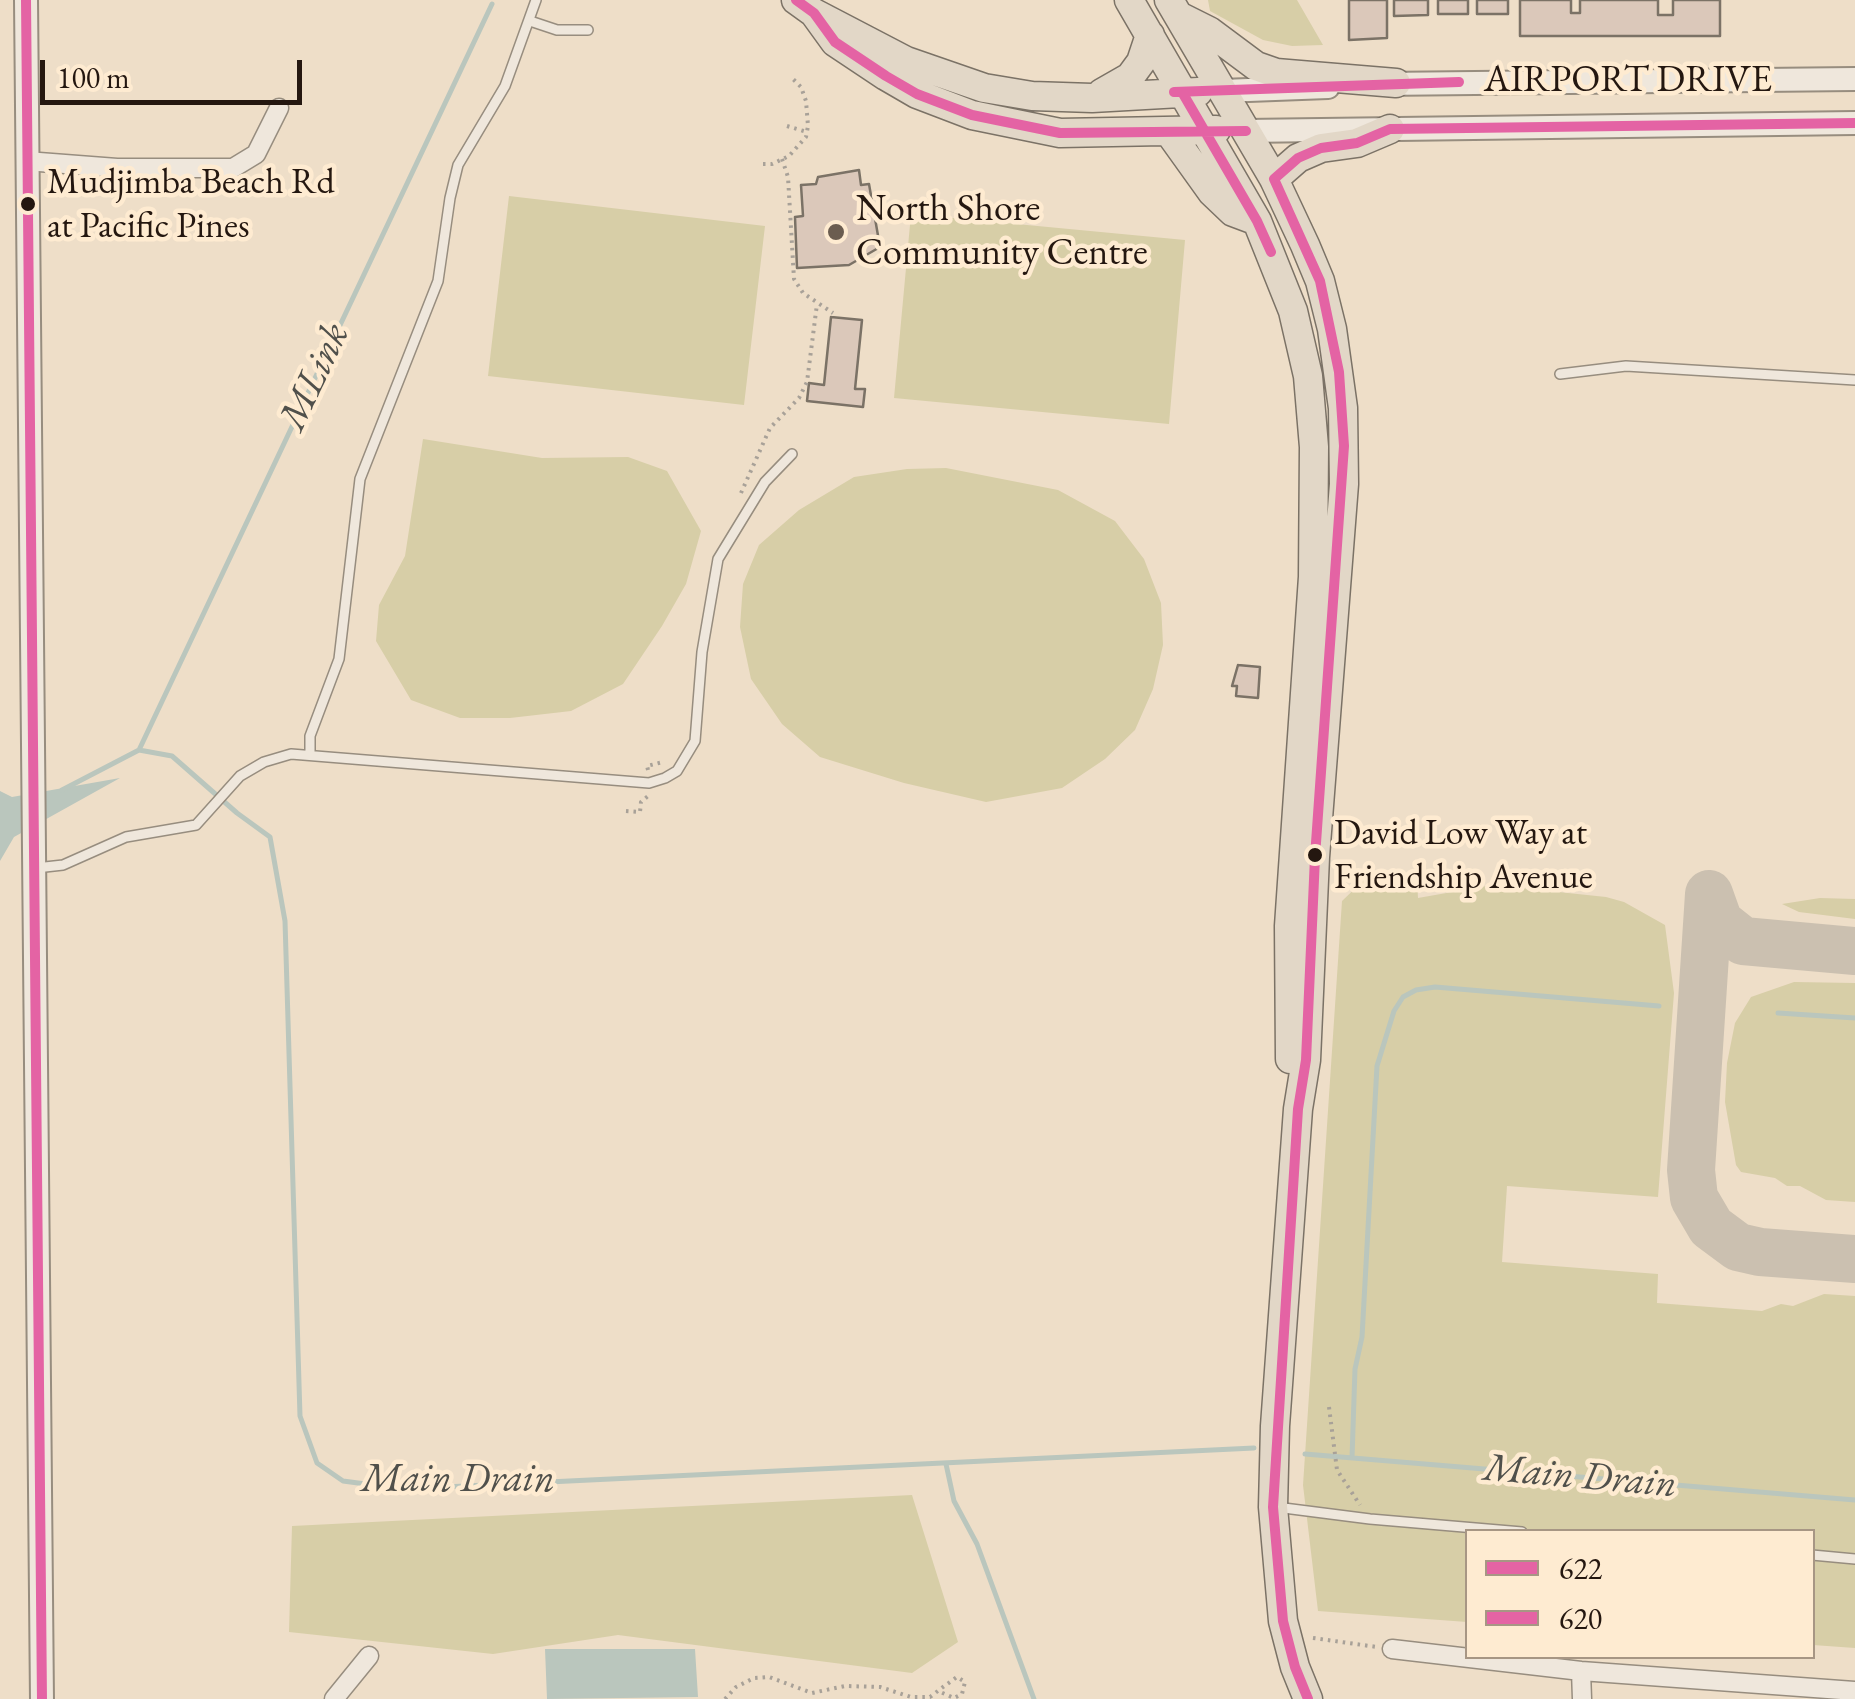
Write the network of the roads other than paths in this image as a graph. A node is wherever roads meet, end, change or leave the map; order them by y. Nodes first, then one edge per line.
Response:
1 (26, 0) edge
2 (536, 0) edge
3 (1129, 0) edge
4 (805, 6) edge
5 (1173, 8) edge
6 (530, 21) junction
7 (588, 30) dead end
8 (1150, 35) junction
9 (1855, 79) edge
10 (1396, 83) junction
11 (1182, 92) junction
12 (1222, 92) junction
13 (1092, 98) junction
14 (279, 108) dead end
15 (1855, 123) edge
16 (1390, 129) junction
17 (1204, 130) junction
18 (1245, 131) junction
19 (1170, 132) junction
20 (26, 162) junction
21 (1274, 179) junction
22 (1257, 220) junction
23 (1560, 374) dead end
24 (1855, 380) edge
25 (792, 454) dead end
26 (310, 754) junction
27 (34, 868) junction
28 (1301, 927) junction
29 (1273, 1507) junction
30 (1487, 1529) edge
31 (1815, 1555) edge
32 (1855, 1559) edge
33 (1392, 1650) road end
34 (369, 1656) dead end
35 (1465, 1659) edge
36 (1469, 1659) edge
37 (1580, 1672) junction
38 (1855, 1691) edge
39 (1796, 1692) edge
40 (42, 1699) edge
41 (334, 1699) edge
42 (1308, 1699) edge
43 (1582, 1699) edge

1 - 20 street
2 - 6 lane
3 - 8 main road
4 - 13 main road
4 - 19 main road
5 - 10 main road
5 - 12 main road
6 - 7 lane
6 - 26 lane
8 - 11 main road
8 - 13 main road
9 - 10 street, AIRPORT DRIVE
10 - 12 street, AIRPORT DRIVE
11 - 12 main road
11 - 13 main road
11 - 17 main road
12 - 18 main road
14 - 20 street
15 - 16 street, AIRPORT DRIVE
16 - 18 street, AIRPORT DRIVE
16 - 21 main road
17 - 18 main road
17 - 19 main road
17 - 22 main road
18 - 21 main road
19 - 22 main road
20 - 27 street
21 - 28 main road
22 - 28 main road
23 - 24 lane
25 - 26 lane
26 - 27 lane
27 - 40 street
28 - 29 main road
29 - 30 lane
29 - 42 main road
31 - 32 lane
33 - 35 street
34 - 41 street
36 - 37 street
37 - 39 street
37 - 43 street
38 - 39 street

